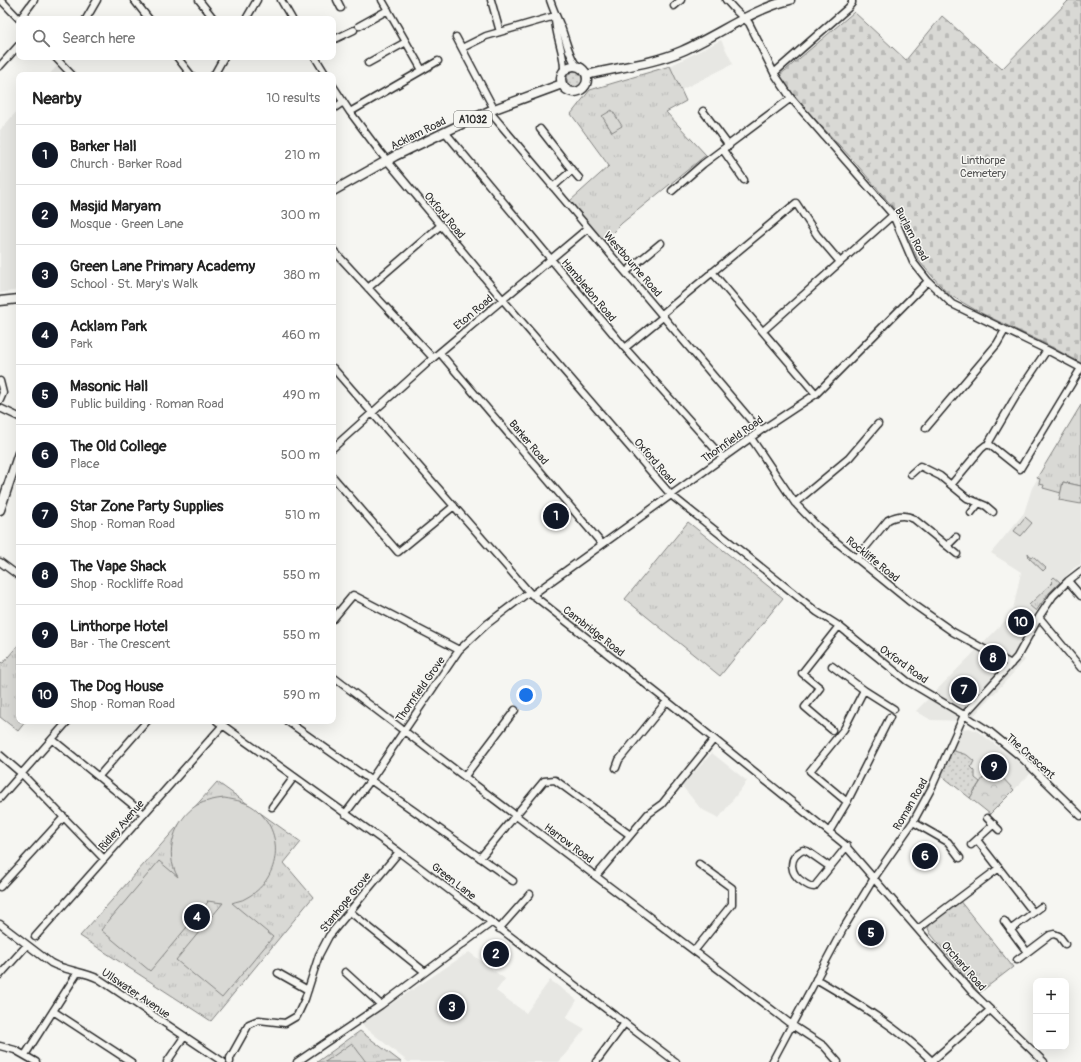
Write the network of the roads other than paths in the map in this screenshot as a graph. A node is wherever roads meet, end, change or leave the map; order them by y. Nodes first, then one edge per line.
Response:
1 (34, 0) edge
2 (97, 0) edge
3 (134, 0) edge
4 (199, 0) edge
5 (257, 0) edge
6 (281, 0) edge
7 (337, 0) edge
8 (382, 0) edge
9 (491, 0) edge
10 (550, 0) edge
11 (681, 0) edge
12 (726, 0) edge
13 (790, 0) edge
14 (852, 0) edge
15 (2, 1) edge
16 (674, 6) dead end
17 (341, 8) dead end
18 (388, 10) junction
19 (17, 16) edge
20 (22, 16) edge
21 (88, 16) edge
22 (147, 16) edge
23 (212, 16) edge
24 (248, 16) edge
25 (290, 16) edge
26 (555, 16) junction
27 (743, 18) junction
28 (500, 32) junction
29 (456, 37) dead end
30 (336, 38) edge
31 (406, 42) junction
32 (16, 48) edge
33 (462, 48) junction
34 (62, 60) edge
35 (179, 60) edge
36 (222, 60) edge
37 (316, 60) edge
38 (438, 61) dead end
39 (368, 63) dead end
40 (576, 65) junction
41 (0, 66) edge
42 (422, 70) junction
43 (564, 70) junction
44 (70, 72) edge
45 (189, 72) edge
46 (216, 72) edge
47 (322, 72) edge
48 (774, 73) junction
49 (587, 75) junction
50 (562, 84) junction
51 (336, 91) edge
52 (791, 98) junction
53 (343, 102) junction
54 (336, 107) edge
55 (492, 110) junction
56 (704, 111) dead end
57 (350, 112) junction
58 (540, 129) dead end
59 (445, 132) junction
60 (728, 146) junction
61 (723, 150) junction
62 (387, 161) junction
63 (572, 170) junction
64 (579, 178) dead end
65 (744, 180) dead end
66 (553, 187) junction
67 (336, 189) edge
68 (672, 191) dead end
69 (893, 215) junction
70 (440, 226) junction
71 (588, 228) junction
72 (661, 243) dead end
73 (336, 253) edge
74 (551, 260) junction
75 (840, 262) junction
76 (626, 272) junction
77 (712, 272) junction
78 (928, 281) junction
79 (368, 288) junction
80 (16, 299) edge
81 (503, 300) junction
82 (0, 301) edge
83 (663, 315) junction
84 (1005, 330) junction
85 (763, 331) junction
86 (625, 348) junction
87 (1047, 350) junction
88 (440, 353) junction
89 (433, 358) junction
90 (1081, 368) edge
91 (336, 371) edge
92 (0, 381) edge
93 (816, 394) junction
94 (0, 400) edge
95 (0, 408) edge
96 (373, 413) junction
97 (16, 416) edge
98 (878, 424) dead end
99 (926, 428) dead end
100 (760, 431) junction
101 (751, 438) junction
102 (336, 445) edge
103 (990, 445) junction
104 (723, 458) junction
105 (920, 460) dead end
106 (16, 462) edge
107 (920, 466) junction
108 (911, 474) dead end
109 (336, 480) edge
110 (951, 485) junction
111 (671, 495) junction
112 (979, 502) junction
113 (795, 503) junction
114 (454, 506) junction
115 (0, 510) edge
116 (993, 512) dead end
117 (971, 513) dead end
118 (956, 537) dead end
119 (602, 544) junction
120 (947, 546) junction
121 (957, 554) dead end
122 (856, 558) junction
123 (0, 562) edge
124 (1081, 571) edge
125 (16, 574) edge
126 (1068, 581) junction
127 (530, 594) junction
128 (1081, 596) edge
129 (336, 615) edge
130 (1039, 617) junction
131 (839, 626) junction
132 (459, 650) junction
133 (1011, 664) junction
134 (832, 666) dead end
135 (1081, 668) edge
136 (336, 679) edge
137 (864, 690) junction
138 (667, 701) junction
139 (894, 709) dead end
140 (515, 710) dead end
141 (964, 715) junction
142 (890, 716) dead end
143 (65, 724) edge
144 (144, 724) edge
145 (291, 724) edge
146 (223, 725) joint
147 (404, 730) junction
148 (832, 730) dead end
149 (52, 739) junction
150 (714, 739) junction
151 (0, 755) edge
152 (616, 768) dead end
153 (22, 774) junction
154 (99, 776) junction
155 (465, 776) junction
156 (294, 777) junction
157 (370, 781) junction
158 (0, 798) edge
159 (847, 802) junction
160 (272, 807) dead end
161 (144, 814) junction
162 (345, 814) junction
163 (516, 815) junction
164 (1081, 816) edge
165 (64, 817) junction
166 (987, 818) dead end
167 (913, 822) junction
168 (994, 824) junction
169 (999, 830) dead end
170 (830, 832) junction
171 (630, 836) junction
172 (977, 840) junction
173 (971, 845) dead end
174 (847, 846) junction
175 (399, 852) junction
176 (480, 858) junction
177 (960, 858) dead end
178 (104, 860) junction
179 (699, 864) dead end
180 (830, 867) junction
181 (999, 868) junction
182 (596, 876) junction
183 (874, 878) junction
184 (513, 881) dead end
185 (0, 887) edge
186 (530, 894) dead end
187 (1041, 907) dead end
188 (349, 911) junction
189 (1033, 912) junction
190 (1004, 921) dead end
191 (491, 923) junction
192 (0, 924) edge
193 (500, 929) junction
194 (918, 929) junction
195 (1010, 930) junction
196 (35, 937) junction
197 (21, 940) junction
198 (1065, 944) dead end
199 (27, 945) junction
200 (35, 950) junction
201 (695, 950) junction
202 (1027, 952) junction
203 (1017, 960) dead end
204 (78, 972) junction
205 (345, 972) dead end
206 (425, 972) junction
207 (278, 973) dead end
208 (0, 975) edge
209 (816, 979) junction
210 (308, 990) junction
211 (381, 1005) junction
212 (990, 1010) junction
213 (53, 1011) junction
214 (625, 1022) junction
215 (792, 1025) junction
216 (184, 1037) junction
217 (0, 1046) edge
218 (25, 1055) junction
219 (221, 1061) edge
220 (36, 1062) edge
221 (131, 1062) edge
222 (166, 1062) edge
223 (230, 1062) edge
224 (297, 1062) edge
225 (596, 1062) edge
226 (676, 1062) edge
227 (772, 1062) edge
228 (838, 1062) edge
229 (932, 1062) edge
230 (1044, 1062) edge

1 - 20 street
2 - 21 street
3 - 22 street
4 - 23 street
5 - 24 street
6 - 25 street
7 - 17 street
8 - 18 street
9 - 28 street
10 - 26 street
11 - 16 street
12 - 27 street, Burlam Road
13 - 27 main road
14 - 48 street
15 - 19 street
18 - 30 street
18 - 31 street
26 - 28 street
26 - 40 street
26 - 43 street
27 - 48 street, Burlam Road
27 - 49 main road
28 - 33 street
29 - 33 street, Westbourne Road
31 - 39 street
31 - 42 street
32 - 41 street
33 - 55 street, Westbourne Road
34 - 44 street
35 - 45 street
36 - 46 street
37 - 47 street
38 - 42 street
40 - 43 main road
40 - 49 main road
42 - 57 street
43 - 50 main road
48 - 52 street, Burlam Road
49 - 50 main road
50 - 55 main road, Acklam Road / A1032
51 - 53 street, Oxford Road
52 - 60 street
52 - 69 street, Burlam Road
53 - 54 street
53 - 57 street, Oxford Road
55 - 59 main road, Acklam Road / A1032
55 - 66 street, Westbourne Road
56 - 60 street
57 - 62 street, Oxford Road
58 - 63 street
59 - 62 main road, Acklam Road / A1032
59 - 74 street, Hambledon Road
60 - 61 street
61 - 65 street
61 - 68 street
62 - 67 main road, Acklam Road / A1032
62 - 70 street, Oxford Road
63 - 64 street
63 - 66 street
66 - 71 street, Westbourne Road
69 - 75 street
69 - 78 street, Burlam Road
70 - 79 street
70 - 81 street, Oxford Road
71 - 74 street, Eton Road
71 - 76 street, Westbourne Road
72 - 76 street
73 - 79 street
74 - 81 street, Eton Road
74 - 86 street, Hambledon Road
75 - 77 street
75 - 85 street
76 - 83 street, Westbourne Road
77 - 83 street
77 - 85 street
78 - 84 street, Burlam Road
78 - 93 street, Thornfield Road
79 - 89 street
80 - 82 main road
81 - 88 street, Eton Road
81 - 111 street, Oxford Road
83 - 86 street
83 - 100 street, Westbourne Road
84 - 87 street, Burlam Road
84 - 99 street
85 - 93 street
86 - 104 street, Hambledon Road
87 - 90 street, Burlam Road
87 - 103 street
88 - 89 street, Eton Road
88 - 119 street, Barker Road
89 - 96 street, Eton Road
90 - 103 street
91 - 96 street, Cambridge Road
92 - 94 street
93 - 100 street, Thornfield Road
95 - 97 street
96 - 102 street, Eton Road
96 - 114 street, Cambridge Road
98 - 113 street
100 - 101 street, Thornfield Road
101 - 104 street, Thornfield Road
101 - 113 street, Rockliffe Road
103 - 110 street
104 - 111 street, Thornfield Road
105 - 107 street
106 - 115 main road
107 - 108 street
107 - 110 street
109 - 114 street
110 - 112 street
111 - 119 street, Thornfield Road
111 - 131 street, Oxford Road
112 - 116 street
112 - 117 street
113 - 122 street, Rockliffe Road
114 - 127 street, Cambridge Road
118 - 120 street
119 - 127 street, Thornfield Road
120 - 121 street
120 - 122 street
122 - 133 street, Rockliffe Road
123 - 125 street
124 - 126 street, Roman Road
126 - 128 street
126 - 130 street, Roman Road
127 - 132 street, Thornfield Grove
127 - 138 street, Cambridge Road
129 - 132 street
130 - 133 street, Roman Road
130 - 135 street
131 - 141 street, Oxford Road
131 - 148 street
132 - 147 street, Thornfield Grove
133 - 141 street, Roman Road
134 - 137 street
136 - 147 street, Harrow Road
137 - 139 street
137 - 159 street
138 - 150 street, Cambridge Road
138 - 152 street
140 - 155 street
141 - 164 street, The Crescent
141 - 167 street, Roman Road
142 - 159 street
143 - 149 street
144 - 154 street
145 - 157 street
146 - 156 street, Green Lane
146 - 161 street, Ridley Avenue
147 - 155 street, Harrow Road
147 - 157 street, Thornfield Grove
149 - 153 street
149 - 154 street
150 - 170 street, Cambridge Road
150 - 171 street
151 - 153 street
153 - 158 street
153 - 165 street
154 - 161 street
155 - 163 street, Harrow Road
156 - 160 street
156 - 162 street, Green Lane
157 - 162 street, Thornfield Grove
157 - 176 street
159 - 170 street
161 - 178 street, Ridley Avenue
162 - 175 street, Green Lane
163 - 171 street
163 - 176 street
163 - 182 street, Harrow Road
165 - 178 street
165 - 185 street
166 - 168 street
167 - 177 street
167 - 183 street, Roman Road
168 - 169 street
168 - 172 street
170 - 174 street, Cambridge Road
171 - 182 street
172 - 173 street
172 - 181 street
174 - 180 street
174 - 183 street, Cambridge Road
175 - 188 street, Stanhope Grove
175 - 191 street, Green Lane
176 - 184 street
178 - 196 street, Ridley Avenue
179 - 201 street
180 - 180 street
181 - 189 street
181 - 194 street
182 - 201 street, Harrow Road
183 - 194 street, Orchard Road
183 - 209 street, Roman Road
186 - 193 street
187 - 189 street
188 - 206 street
188 - 210 street, Stanhope Grove
189 - 195 street
190 - 195 street
191 - 193 street, Green Lane
191 - 206 street
192 - 197 street, Ullswater Avenue
193 - 214 street, Green Lane
194 - 212 street, Orchard Road
195 - 202 street
196 - 197 street
196 - 200 street
197 - 199 street, Ullswater Avenue
198 - 202 street
199 - 200 street, Ullswater Avenue
199 - 208 street
200 - 204 street, Ullswater Avenue
201 - 215 street, Harrow Road
202 - 203 street
204 - 213 street
204 - 216 street, Ullswater Avenue
205 - 211 street
206 - 211 street
207 - 210 street
209 - 215 street, Roman Road
209 - 229 street
210 - 223 street, Stanhope Grove
211 - 224 street
212 - 229 street
212 - 230 street, Orchard Road
213 - 218 street
213 - 221 street
214 - 225 street
214 - 226 street, Green Lane
215 - 227 street, Roman Road
215 - 228 street, Harrow Road
216 - 219 street, Ullswater Avenue
216 - 222 street
217 - 218 street
218 - 220 street

